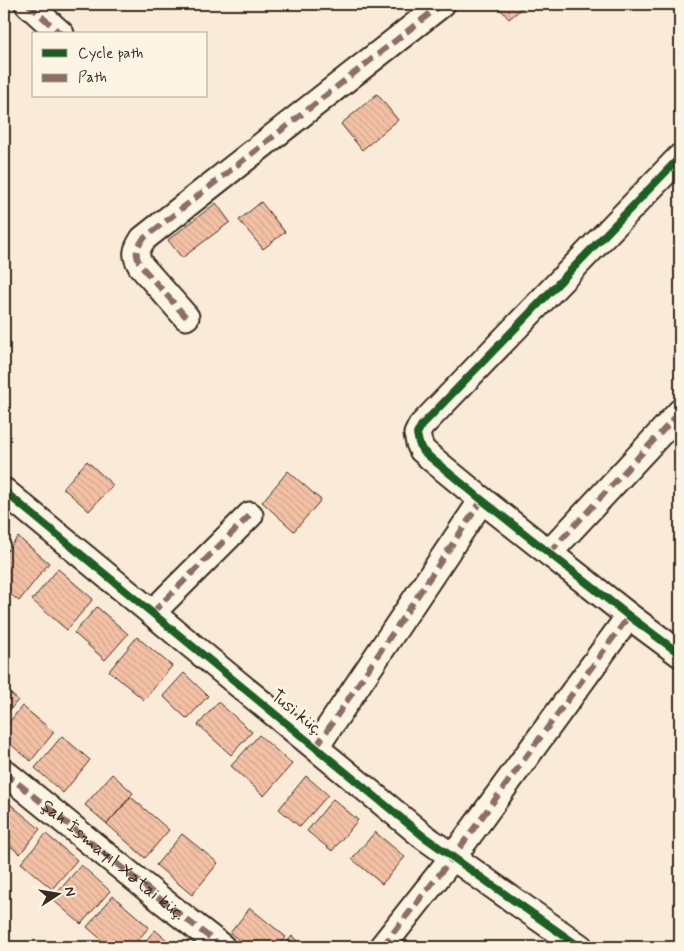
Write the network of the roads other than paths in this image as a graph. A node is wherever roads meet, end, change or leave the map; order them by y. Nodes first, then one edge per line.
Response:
1 (28, 4) edge
2 (442, 4) edge
3 (59, 32) edge
4 (680, 157) edge
5 (186, 317) dead end
6 (680, 412) edge
7 (4, 491) edge
8 (482, 500) junction
9 (250, 515) dead end
10 (548, 553) junction
11 (152, 613) junction
12 (629, 616) junction
13 (680, 654) edge
14 (316, 748) junction
15 (4, 772) edge
16 (453, 857) junction
17 (222, 947) edge
18 (382, 947) edge
19 (580, 947) edge

1 - 3 street
2 - 5 street
4 - 8 street
6 - 10 street
7 - 11 street, Tusi küç.
8 - 10 street
8 - 14 street
9 - 11 street
10 - 12 street
11 - 14 street, Tusi küç.
12 - 13 street
12 - 16 street
14 - 16 street, Tusi küç.
15 - 17 street, Şah İsmayıl Xətai küç.
16 - 18 street
16 - 19 street, Tusi küç.

